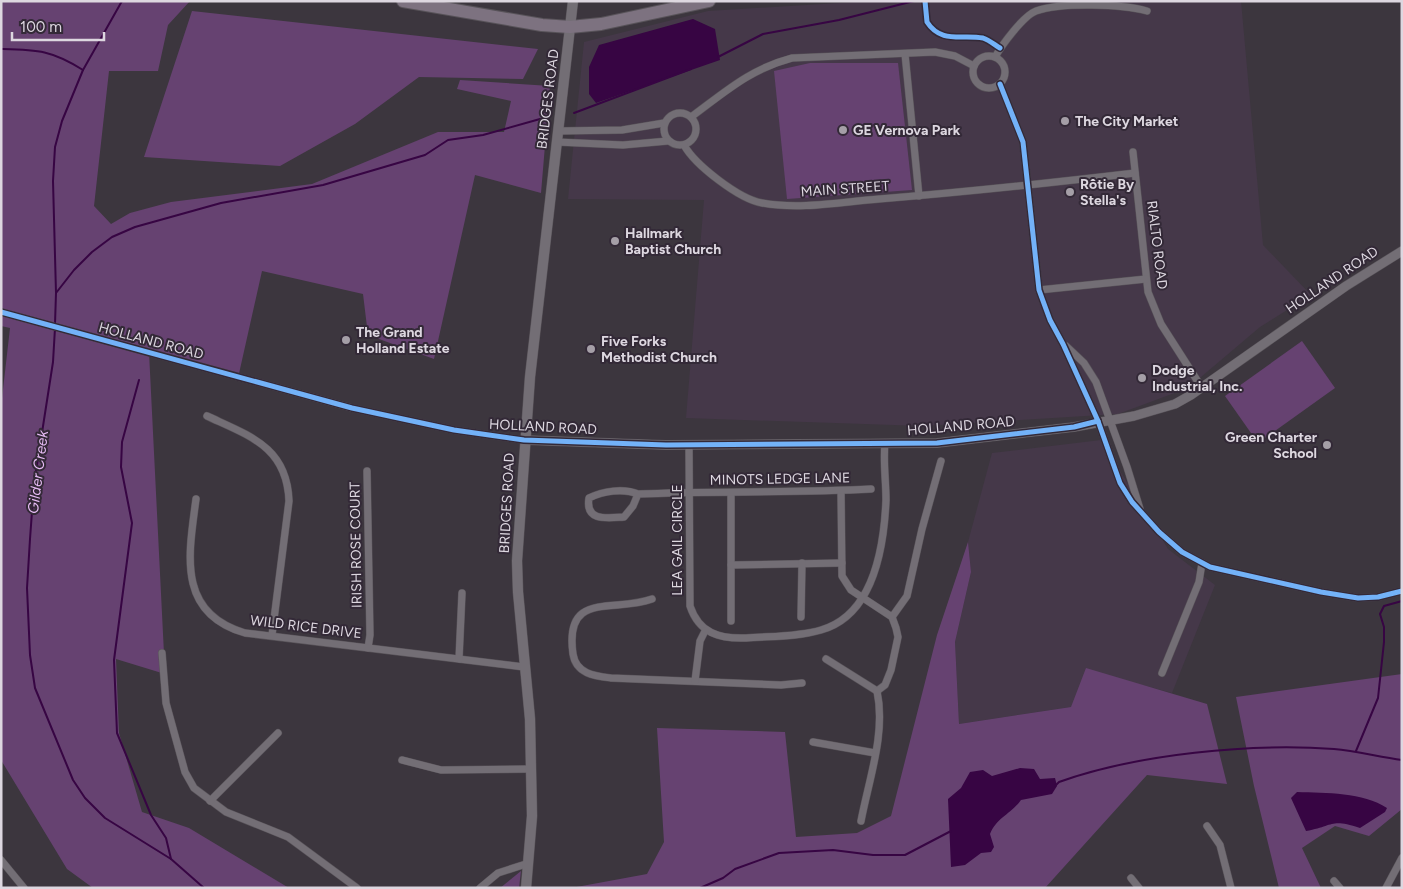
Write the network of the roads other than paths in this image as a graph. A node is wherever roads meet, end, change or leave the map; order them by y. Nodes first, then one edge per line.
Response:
1 (403, 1) edge
2 (573, 1) edge
3 (709, 1) edge
4 (1147, 10) dead end
5 (570, 27) junction
6 (905, 54) junction
7 (995, 57) junction
8 (974, 66) junction
9 (1000, 84) junction
10 (691, 117) junction
11 (664, 123) junction
12 (558, 131) junction
13 (668, 141) junction
14 (557, 142) junction
15 (684, 145) junction
16 (1133, 152) dead end
17 (1135, 173) junction
18 (1028, 185) junction
19 (919, 196) junction
20 (1402, 251) edge
21 (1146, 279) junction
22 (1039, 290) junction
23 (1, 312) edge
24 (1063, 344) junction
25 (1202, 388) junction
26 (207, 416) dead end
27 (1110, 420) junction
28 (1098, 421) junction
29 (524, 440) junction
30 (885, 443) junction
31 (689, 445) junction
32 (941, 461) dead end
33 (367, 471) dead end
34 (871, 490) dead end
35 (841, 491) junction
36 (690, 492) junction
37 (731, 493) junction
38 (638, 494) junction
39 (196, 499) dead end
40 (1140, 512) junction
41 (802, 563) junction
42 (842, 563) junction
43 (1202, 564) junction
44 (731, 565) junction
45 (1402, 592) edge
46 (462, 593) dead end
47 (864, 597) junction
48 (652, 599) dead end
49 (801, 617) dead end
50 (892, 617) junction
51 (731, 621) dead end
52 (705, 630) junction
53 (272, 635) junction
54 (368, 648) junction
55 (162, 653) dead end
56 (458, 659) junction
57 (826, 660) dead end
58 (524, 667) junction
59 (1162, 673) dead end
60 (695, 681) junction
61 (802, 684) dead end
62 (877, 691) junction
63 (278, 733) dead end
64 (813, 742) dead end
65 (875, 753) junction
66 (402, 760) dead end
67 (532, 770) junction
68 (210, 801) junction
69 (861, 821) dead end
70 (1207, 826) dead end
71 (1402, 858) edge
72 (1, 860) edge
73 (529, 863) junction
74 (1131, 878) dead end
75 (1334, 881) dead end
76 (24, 888) edge
77 (356, 888) edge
78 (480, 888) edge
79 (526, 888) edge
80 (1139, 888) edge
81 (1231, 888) edge
82 (1340, 888) edge
83 (1386, 888) edge

1 - 5 highway
2 - 5 main road, BRIDGES ROAD
3 - 5 highway
4 - 7 street
5 - 12 main road, BRIDGES ROAD
6 - 8 street
6 - 10 street
6 - 19 street
7 - 8 street
7 - 9 street
8 - 9 street
9 - 18 street
10 - 11 street
10 - 15 street
11 - 12 street
11 - 13 street
12 - 14 main road, BRIDGES ROAD
13 - 14 street
13 - 15 street
14 - 29 main road, BRIDGES ROAD
15 - 19 street, MAIN STREET
16 - 17 street, RIALTO ROAD
17 - 18 street, MAIN STREET
17 - 21 street, RIALTO ROAD
18 - 19 street, MAIN STREET
18 - 22 street
20 - 25 street, HOLLAND ROAD
21 - 22 street
21 - 25 street, RIALTO ROAD
22 - 24 street
23 - 29 street, HOLLAND ROAD
24 - 27 street
24 - 28 street
25 - 27 street, HOLLAND ROAD
26 - 53 street
27 - 28 street, HOLLAND ROAD
27 - 40 street
28 - 30 street, HOLLAND ROAD
28 - 40 street
29 - 31 street, HOLLAND ROAD
29 - 58 main road, BRIDGES ROAD
30 - 31 street, HOLLAND ROAD
30 - 47 street
31 - 36 street, LEA GAIL CIRCLE
32 - 50 street
33 - 54 street, IRISH ROSE COURT
34 - 35 street, MINOTS LEDGE LANE
35 - 37 street, MINOTS LEDGE LANE
35 - 42 street
36 - 37 street, MINOTS LEDGE LANE
36 - 38 street, MINOTS LEDGE LANE
36 - 52 street, LEA GAIL CIRCLE
37 - 44 street
38 - 38 street, MINOTS LEDGE LANE
39 - 53 street, WILD RICE DRIVE
40 - 43 street
41 - 42 street
41 - 44 street
41 - 49 street
42 - 47 street
43 - 45 street
43 - 59 street
44 - 51 street
46 - 56 street
47 - 50 street
47 - 52 street
48 - 60 street
50 - 62 street
52 - 60 street
53 - 54 street, WILD RICE DRIVE
54 - 56 street, WILD RICE DRIVE
55 - 68 street
56 - 58 street, WILD RICE DRIVE
57 - 62 street
58 - 67 main road, BRIDGES ROAD
60 - 61 street
62 - 65 street
63 - 68 street
64 - 65 street
65 - 69 street
66 - 67 street
67 - 73 main road, BRIDGES ROAD
68 - 77 street
70 - 81 street
71 - 83 street
72 - 76 street
73 - 78 street
73 - 79 main road, BRIDGES ROAD
74 - 80 street
75 - 82 street

